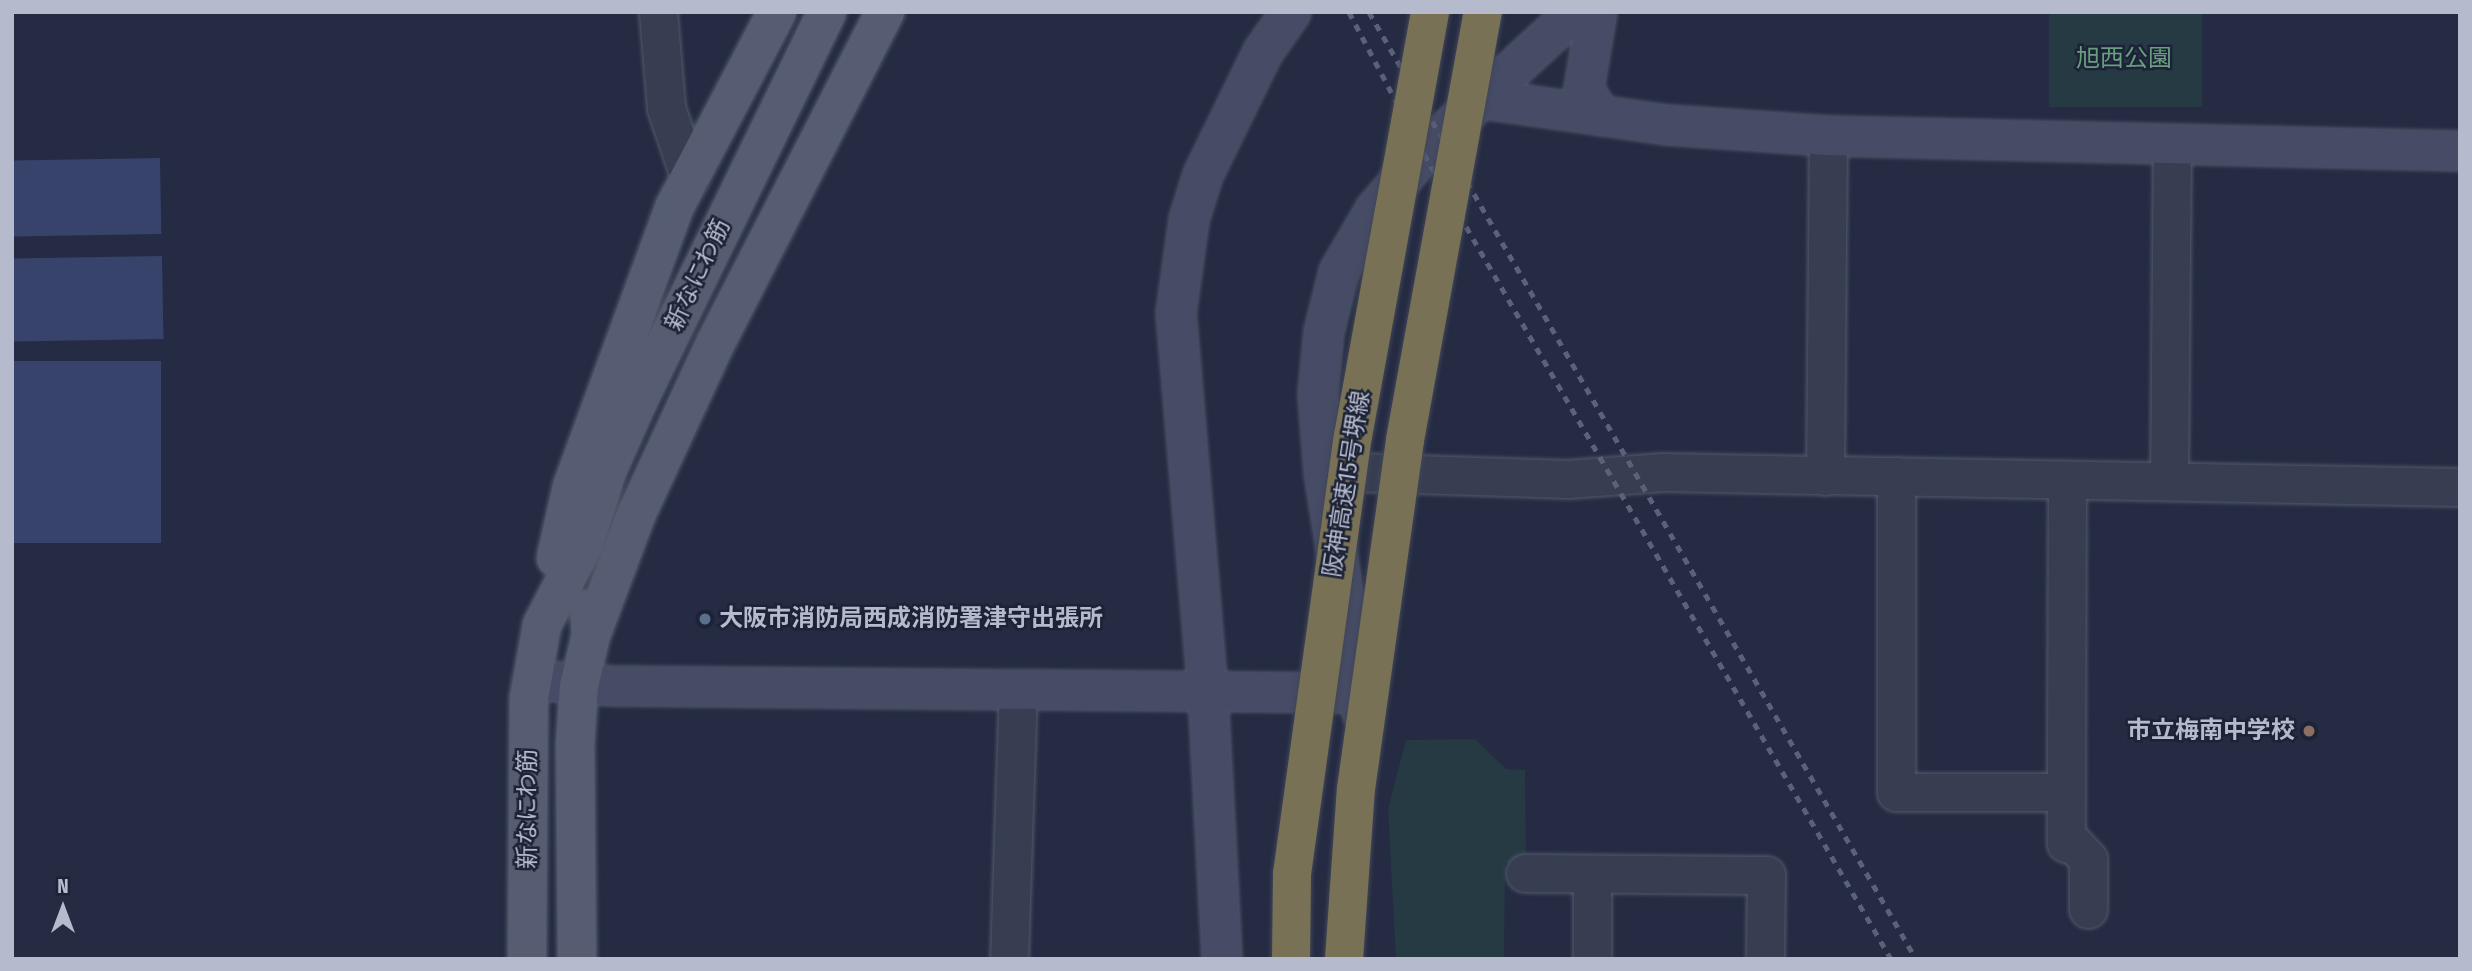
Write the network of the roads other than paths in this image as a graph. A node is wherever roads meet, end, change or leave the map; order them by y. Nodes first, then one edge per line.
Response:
1 (658, 12) edge
2 (777, 12) edge
3 (827, 12) edge
4 (885, 12) edge
5 (1291, 12) edge
6 (1430, 12) edge
7 (1483, 12) edge
8 (1494, 12) edge
9 (1575, 12) edge
10 (1597, 12) edge
11 (1477, 99) junction
12 (1600, 116) junction
13 (1828, 136) junction
14 (2172, 145) junction
15 (2460, 151) edge
16 (690, 178) junction
17 (1324, 471) junction
18 (1825, 476) junction
19 (1896, 476) junction
20 (2067, 480) junction
21 (2169, 481) junction
22 (2460, 488) edge
23 (584, 544) junction
24 (542, 625) junction
25 (591, 635) junction
26 (532, 680) junction
27 (579, 686) junction
28 (1018, 692) junction
29 (1208, 693) junction
30 (1361, 693) junction
31 (2066, 792) junction
32 (1525, 873) dead end
33 (1592, 874) junction
34 (2088, 909) dead end
35 (527, 959) edge
36 (577, 959) edge
37 (1009, 959) edge
38 (1222, 959) edge
39 (1291, 959) edge
40 (1344, 959) edge
41 (1363, 959) edge
42 (1592, 959) edge
43 (1765, 959) edge

1 - 16 street
2 - 16 main road
3 - 23 main road, 新なにわ筋
4 - 25 main road
5 - 29 street
6 - 39 highway, 阪神高速15号堺線, bridge
7 - 40 highway, 阪神高速15号堺線, bridge
8 - 11 street
9 - 11 street
10 - 12 street
11 - 12 street
11 - 17 street
12 - 13 street
13 - 14 street
13 - 18 street
14 - 15 street
14 - 21 street
16 - 24 main road
17 - 18 street
17 - 30 street
18 - 19 street
19 - 20 street
19 - 31 street
20 - 21 street
20 - 31 street
21 - 22 street
23 - 24 main road, 新なにわ筋
23 - 25 main road, 新なにわ筋
24 - 26 main road, 新なにわ筋
25 - 27 main road, 新なにわ筋
26 - 27 street
26 - 35 main road, 新なにわ筋
27 - 28 street
27 - 36 main road, 新なにわ筋
28 - 29 street
28 - 37 street
29 - 30 street
29 - 38 street
30 - 41 street
31 - 34 street
32 - 33 street
33 - 42 street
33 - 43 street

